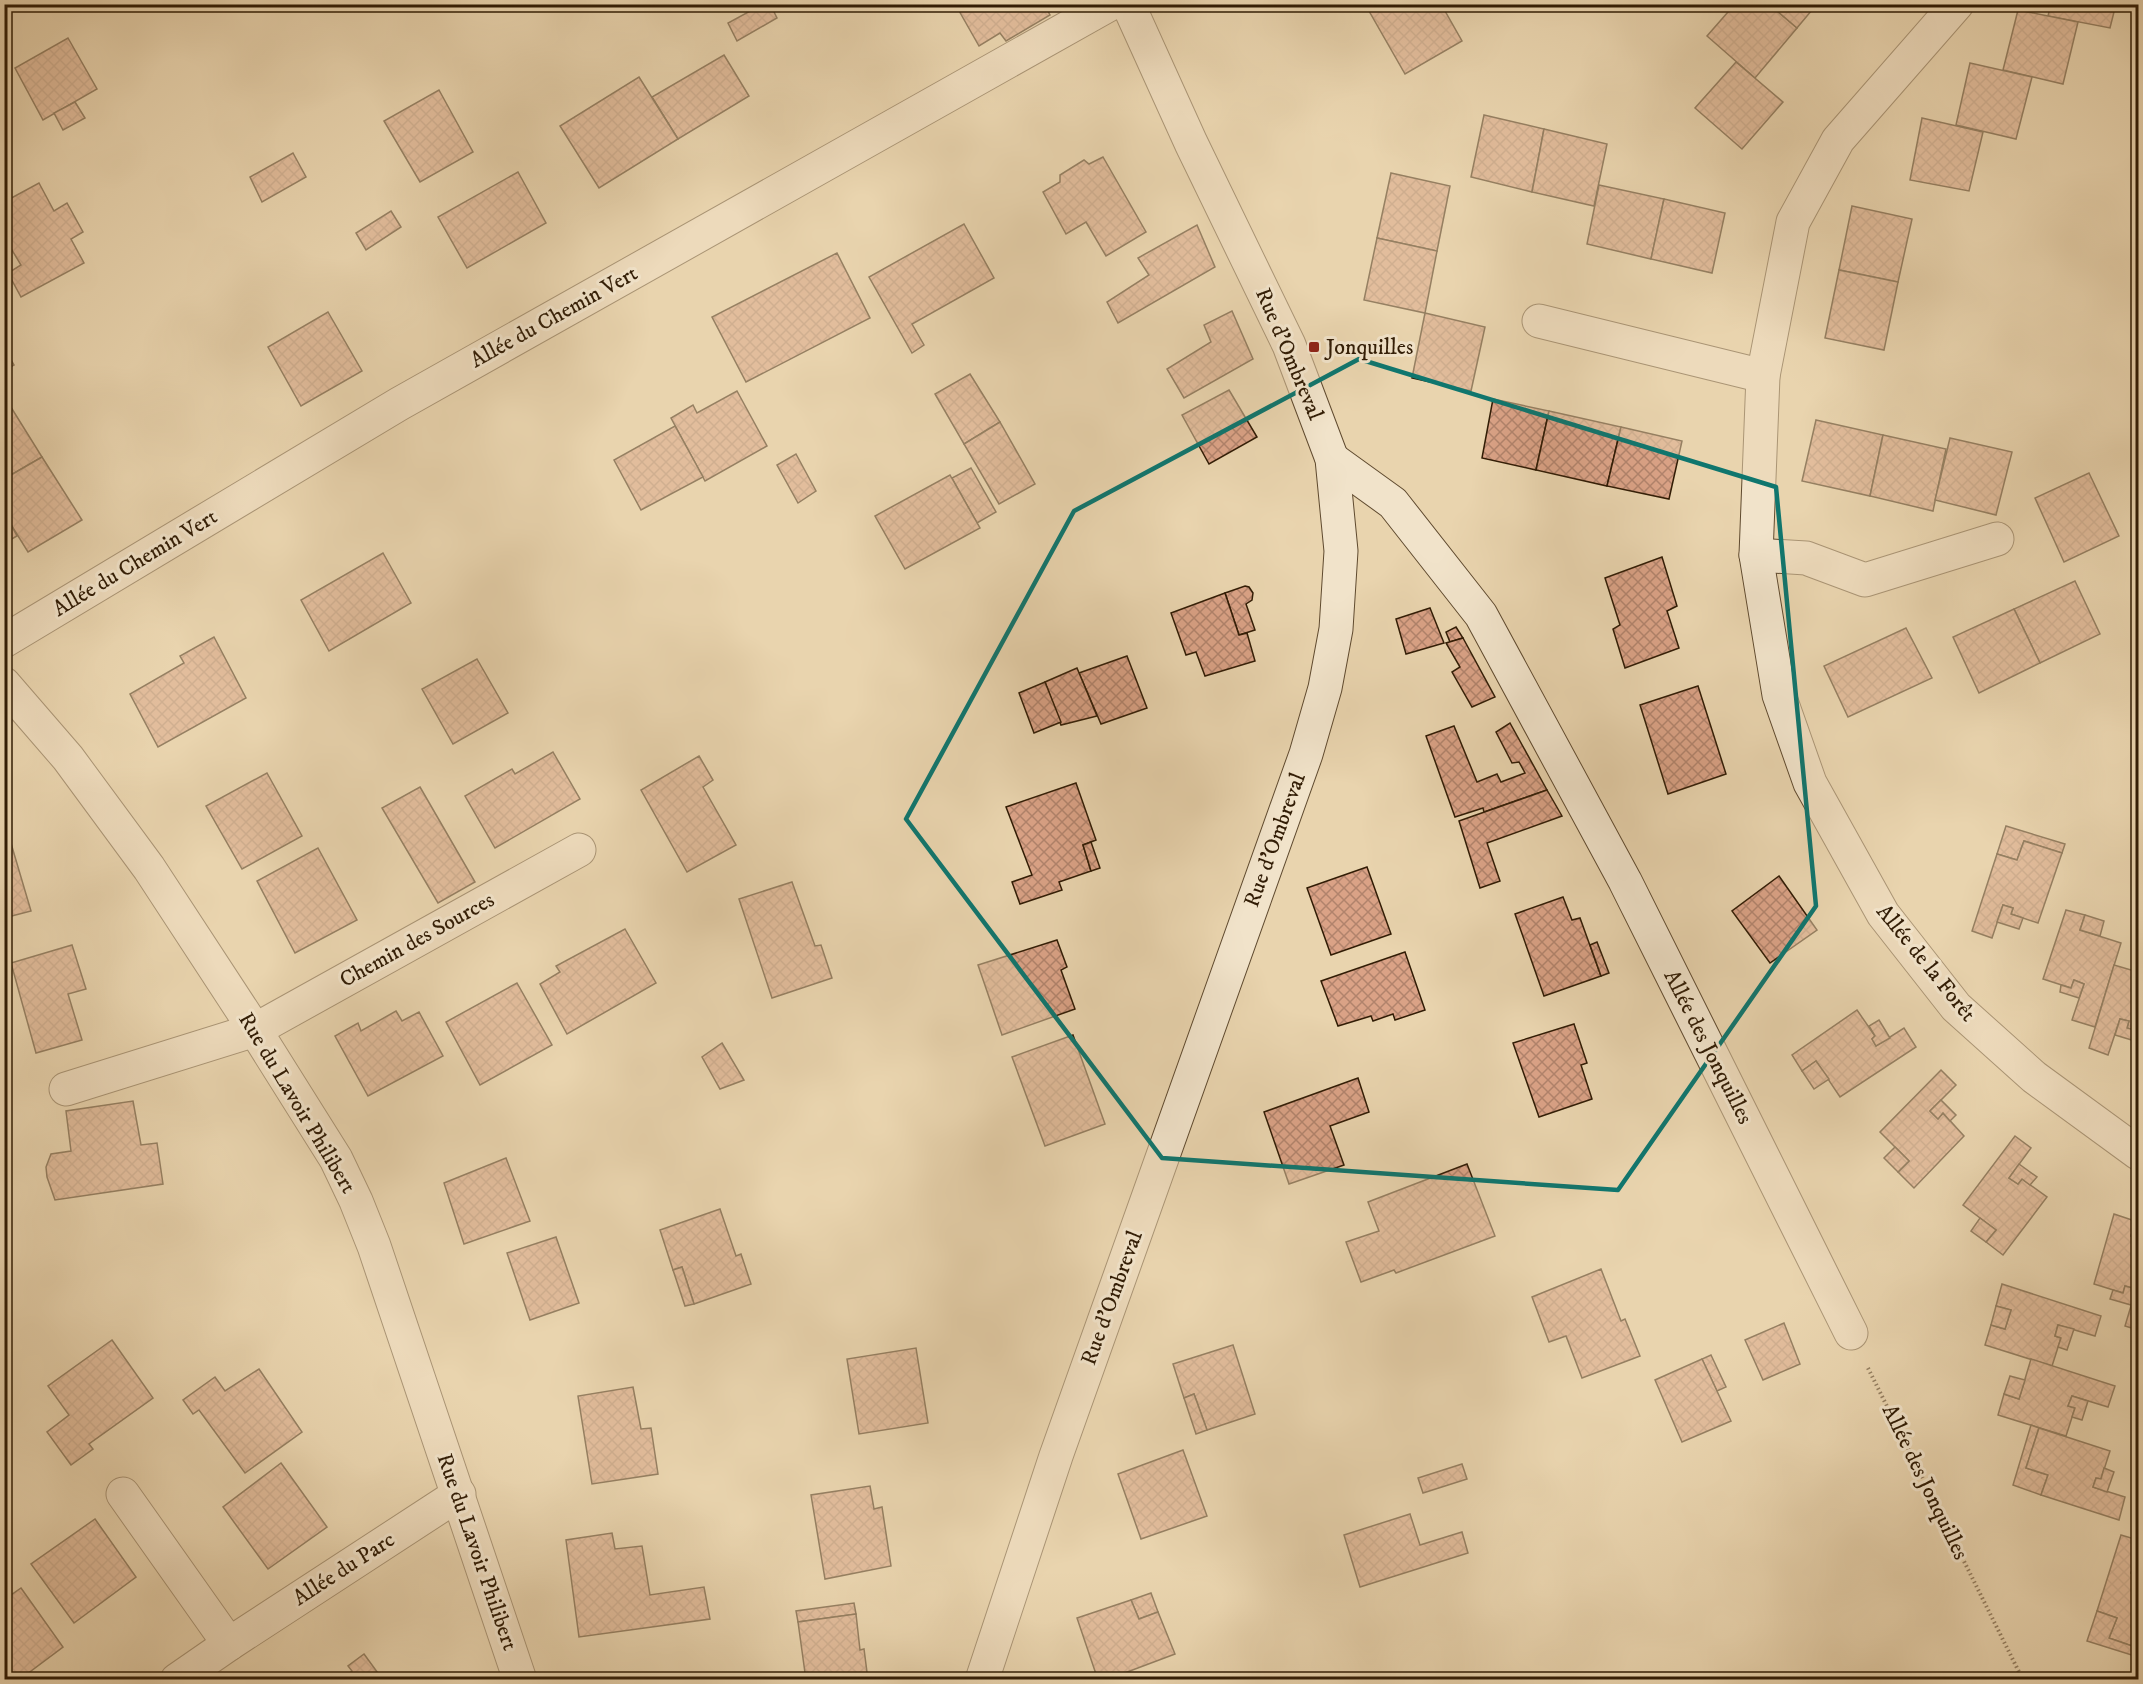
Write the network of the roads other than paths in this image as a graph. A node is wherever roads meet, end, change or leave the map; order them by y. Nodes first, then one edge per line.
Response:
1 (1110, 4) edge
2 (1128, 4) edge
3 (1957, 4) edge
4 (1539, 321) dead end
5 (1762, 376) junction
6 (1332, 459) junction
7 (1997, 539) dead end
8 (1756, 555) junction
9 (4, 641) edge
10 (4, 684) edge
11 (579, 850) dead end
12 (255, 1030) junction
13 (66, 1089) dead end
14 (2139, 1153) edge
15 (1851, 1333) road end
16 (123, 1494) dead end
17 (459, 1494) junction
18 (229, 1644) junction
19 (177, 1680) edge
20 (520, 1680) edge
21 (982, 1680) edge

1 - 9 street, Allée du Chemin Vert
2 - 6 street, Rue d'Ombreval
3 - 5 street, Allée de la Forêt
4 - 5 street
5 - 8 street, Allée de la Forêt
6 - 15 street, Allée des Jonquilles
6 - 21 street, Rue d'Ombreval
7 - 8 street
8 - 14 street, Allée de la Forêt
10 - 12 street, Rue du Lavoir Philibert
11 - 12 street, Chemin des Sources
12 - 13 street, Chemin des Sources
12 - 17 street, Rue du Lavoir Philibert
16 - 18 street
17 - 18 street, Allée du Parc
17 - 20 street, Rue du Lavoir Philibert
18 - 19 street, Allée du Parc

